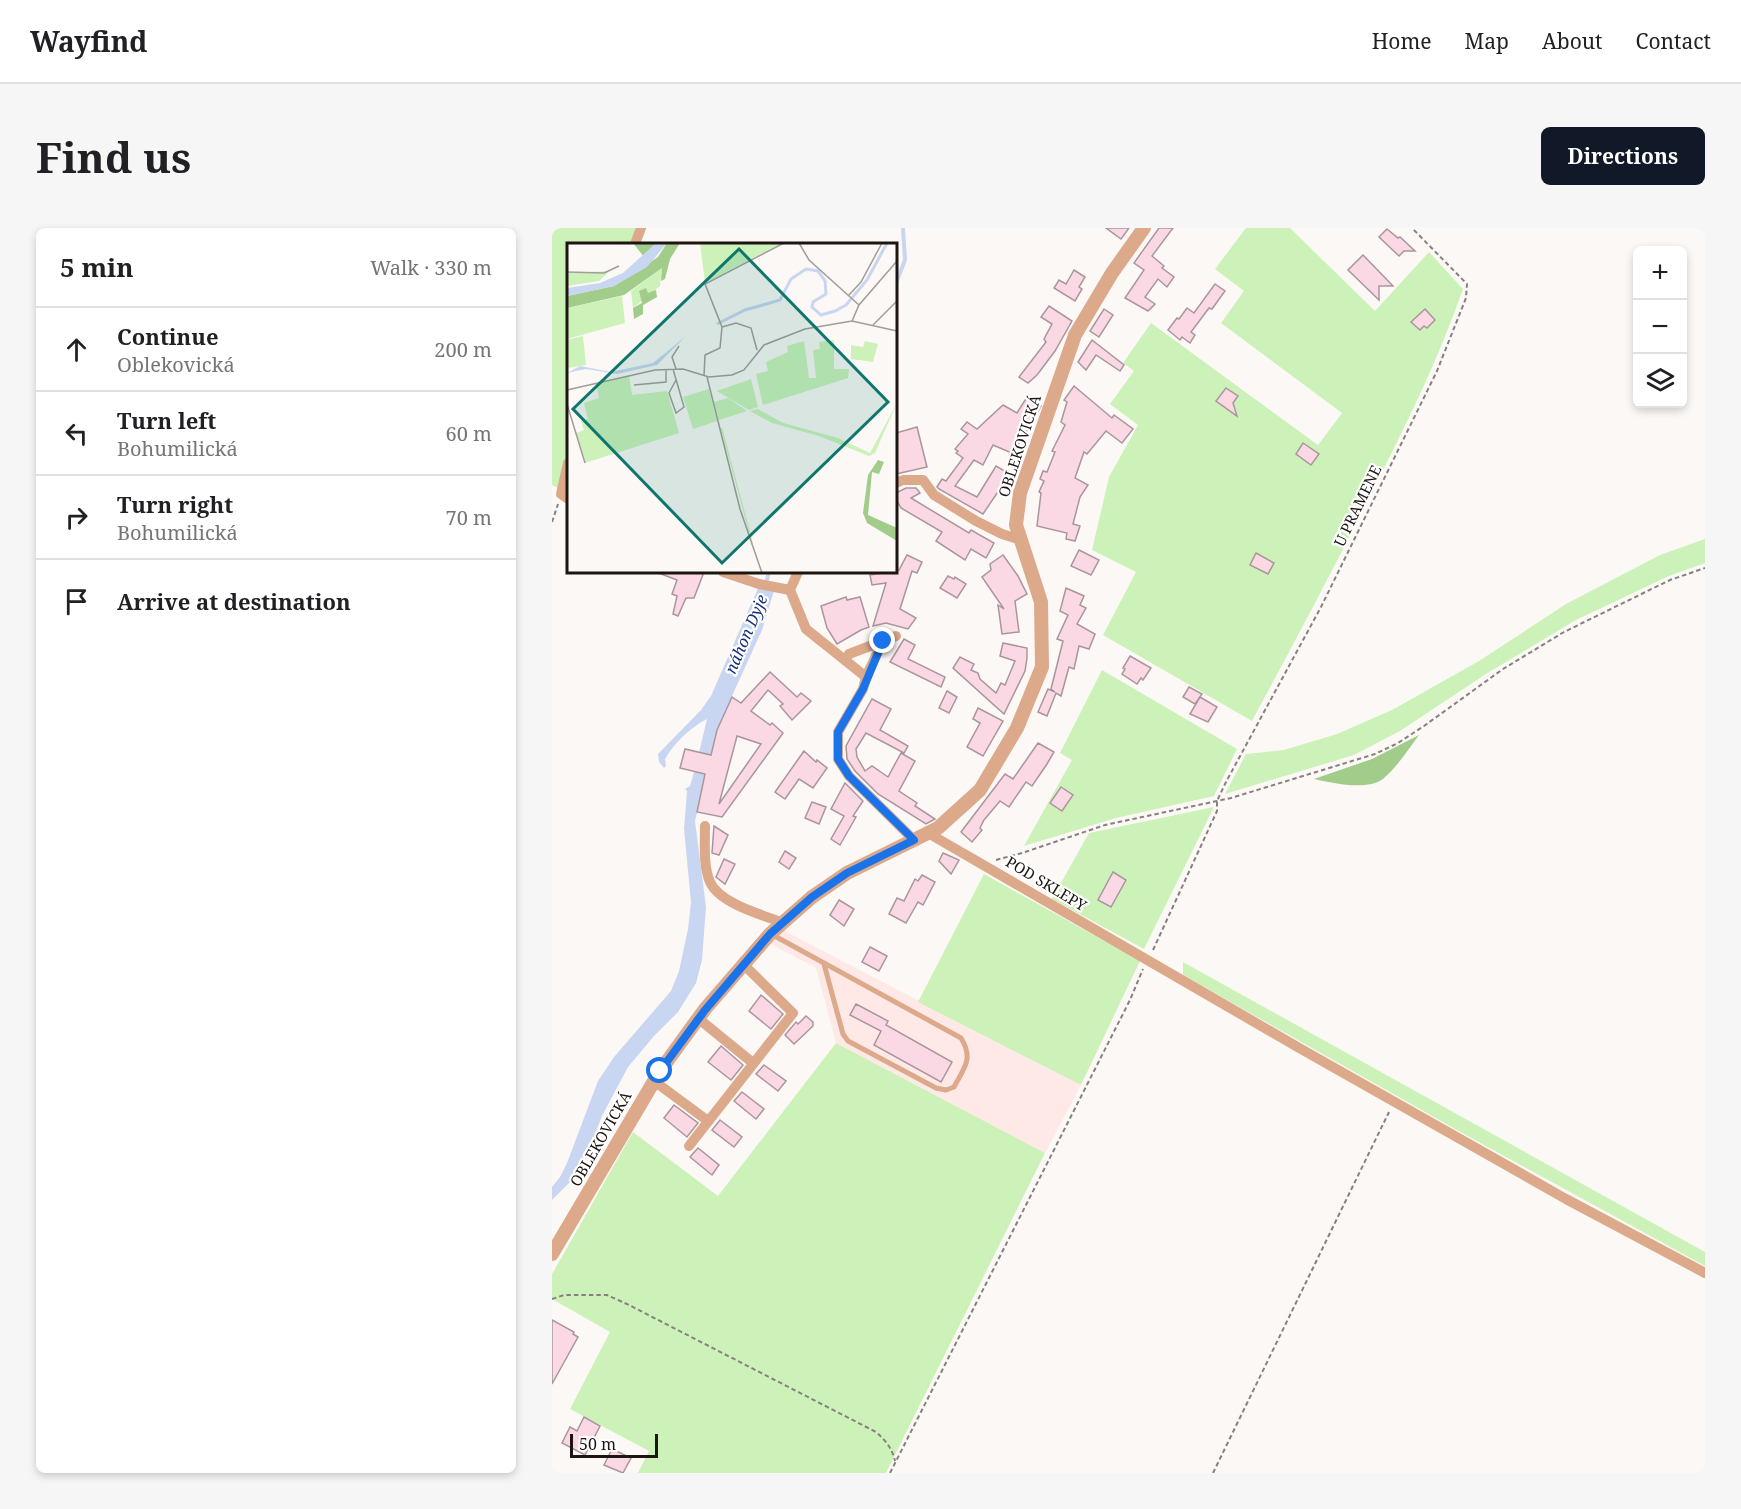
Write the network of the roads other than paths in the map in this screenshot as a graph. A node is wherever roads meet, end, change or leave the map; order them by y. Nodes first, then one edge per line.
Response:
1 (641, 228) edge
2 (1144, 228) edge
3 (635, 243) edge
4 (567, 474) edge
5 (897, 483) edge
6 (565, 496) edge
7 (1021, 540) junction
8 (726, 573) edge
9 (798, 573) edge
10 (790, 590) junction
11 (896, 636) dead end
12 (883, 641) junction
13 (845, 660) junction
14 (866, 677) junction
15 (705, 826) dead end
16 (928, 833) junction
17 (914, 840) junction
18 (784, 923) junction
19 (770, 934) junction
20 (824, 964) junction
21 (744, 965) junction
22 (699, 1019) junction
23 (753, 1063) junction
24 (654, 1081) junction
25 (708, 1121) junction
26 (689, 1146) dead end
27 (552, 1254) edge
28 (1705, 1273) edge

1 - 3 street
2 - 7 street, OBLEKOVICKÁ
4 - 6 street
5 - 7 street
7 - 16 street, OBLEKOVICKÁ
8 - 10 street
9 - 10 street
10 - 13 street
11 - 12 street
12 - 13 street
12 - 14 street
13 - 14 street
14 - 17 street
15 - 18 street
16 - 17 street, OBLEKOVICKÁ
16 - 28 street, POD SKLEPY
17 - 18 street, OBLEKOVICKÁ
18 - 19 street, OBLEKOVICKÁ
19 - 20 lane
19 - 21 street, OBLEKOVICKÁ
20 - 20 lane
21 - 22 street, OBLEKOVICKÁ
21 - 23 street
22 - 23 street
22 - 24 street, OBLEKOVICKÁ
23 - 25 street
24 - 25 street
24 - 27 street, OBLEKOVICKÁ
25 - 26 street

